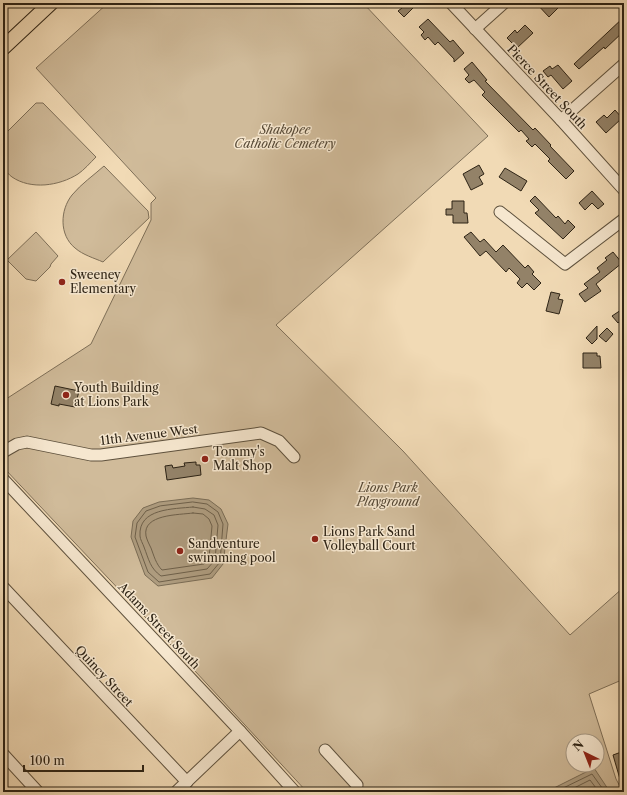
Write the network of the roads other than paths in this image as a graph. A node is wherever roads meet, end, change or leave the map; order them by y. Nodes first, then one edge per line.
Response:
1 (51, 3) edge
2 (451, 3) edge
3 (504, 3) edge
4 (475, 29) junction
5 (3, 48) edge
6 (624, 64) edge
7 (561, 120) junction
8 (624, 190) edge
9 (500, 212) dead end
10 (624, 219) edge
11 (3, 452) edge
12 (294, 457) dead end
13 (3, 479) edge
14 (3, 587) edge
15 (240, 731) junction
16 (325, 750) dead end
17 (3, 754) edge
18 (187, 782) junction
19 (38, 792) edge
20 (176, 792) edge
21 (296, 792) edge
22 (356, 792) edge

1 - 5 main road
2 - 4 street, Pierce Street South
3 - 4 street
4 - 7 street, Pierce Street South
6 - 7 street
7 - 8 street, Pierce Street South
9 - 10 street
11 - 12 street, 11th Avenue West
13 - 15 street, Adams Street South
14 - 18 street, Quincy Street
15 - 18 street
15 - 21 street, Adams Street South
16 - 22 street
17 - 19 street
18 - 20 street

